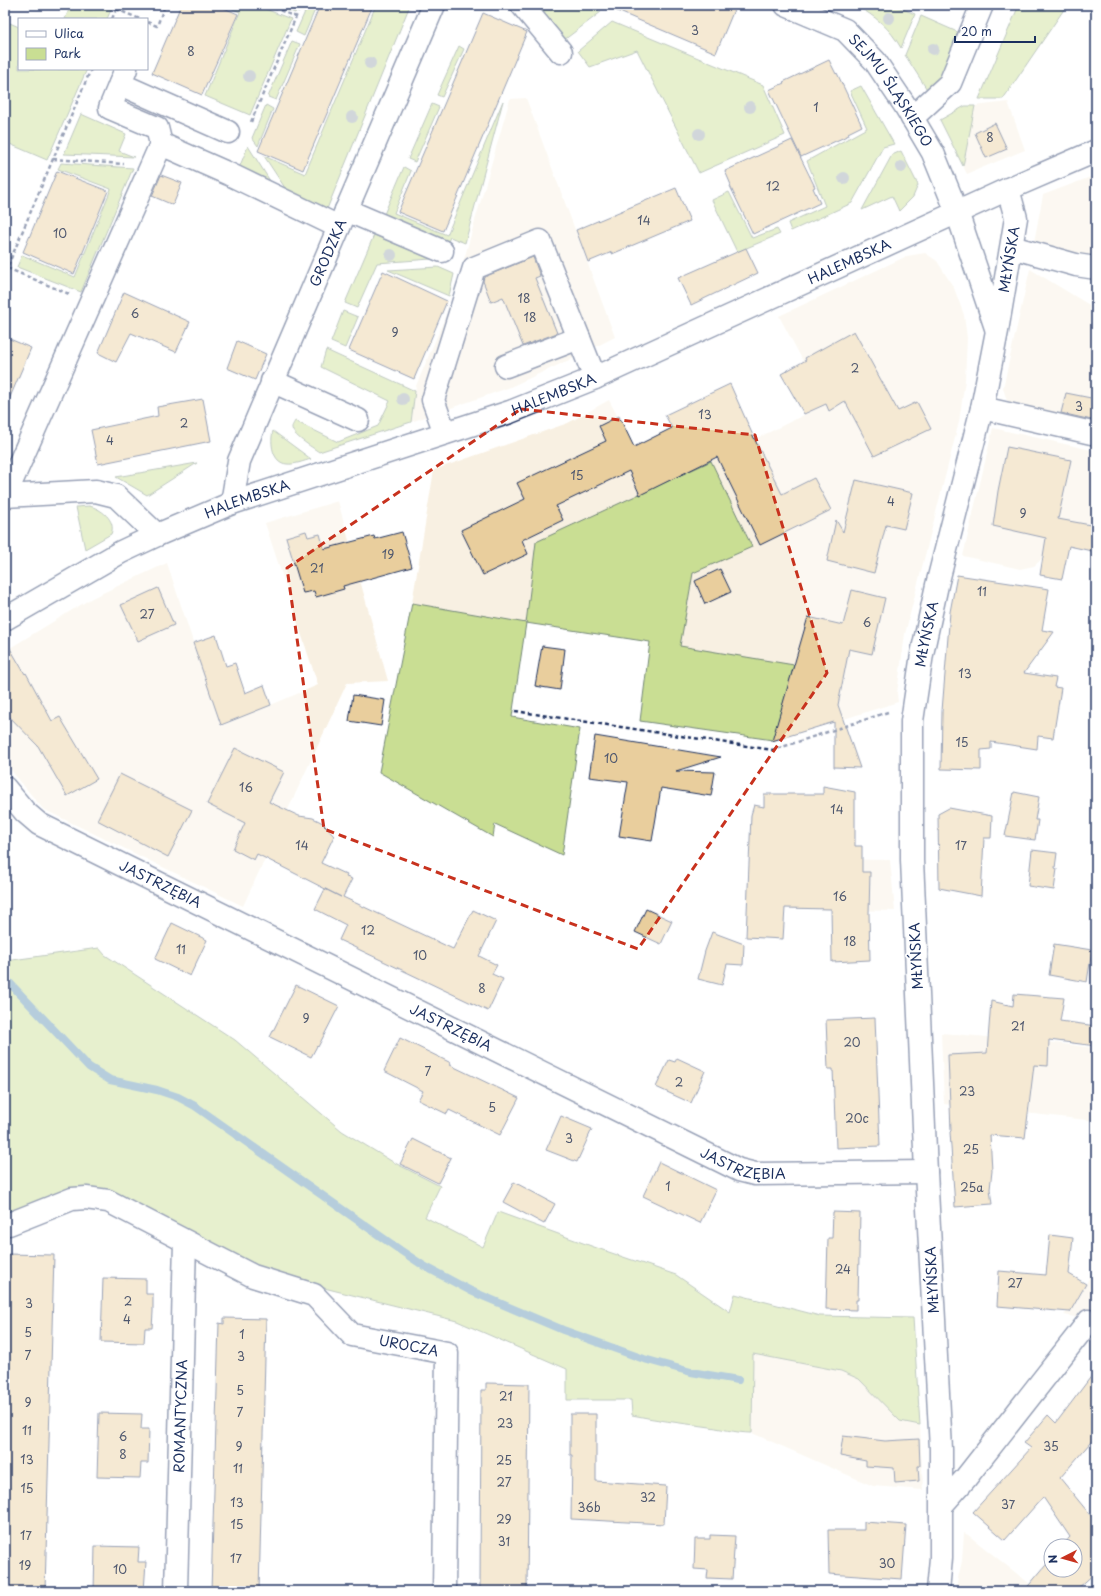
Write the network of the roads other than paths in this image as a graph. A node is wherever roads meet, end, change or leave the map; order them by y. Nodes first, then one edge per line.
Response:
1 (434, 5) edge
2 (522, 5) edge
3 (786, 5) edge
4 (982, 5) edge
5 (561, 52) dead end
6 (123, 76) edge
7 (912, 118) junction
8 (238, 130) road end
9 (161, 144) junction
10 (1096, 151) edge
11 (1008, 189) junction
12 (957, 212) junction
13 (342, 218) junction
14 (1012, 247) junction
15 (442, 251) dead end
16 (1096, 268) edge
17 (998, 331) junction
18 (579, 338) junction
19 (506, 366) dead end
20 (595, 378) junction
21 (272, 382) junction
22 (982, 408) junction
23 (358, 420) dead end
24 (445, 433) junction
25 (1096, 434) edge
26 (5, 496) edge
27 (232, 503) junction
28 (157, 535) junction
29 (5, 619) edge
30 (5, 788) edge
31 (926, 1172) junction
32 (5, 1224) edge
33 (185, 1242) junction
34 (1089, 1321) dead end
35 (942, 1505) junction
36 (176, 1591) edge
37 (444, 1591) edge
38 (938, 1591) edge

1 - 13 street, GRODZKA
2 - 5 street
3 - 7 street, SEJMU ŚLĄSKIEGO
4 - 7 street
6 - 8 street
6 - 9 street
7 - 12 street, SEJMU ŚLĄSKIEGO
9 - 13 street
9 - 26 street
10 - 11 street, HALEMBSKA
11 - 12 street, HALEMBSKA
11 - 14 street, MŁYŃSKA
12 - 17 street, MŁYŃSKA
12 - 20 street, HALEMBSKA
13 - 15 street
13 - 21 street, GRODZKA
14 - 16 street
14 - 17 street, MŁYŃSKA
17 - 22 street, MŁYŃSKA
18 - 19 street
18 - 20 street
18 - 24 street
20 - 24 street, HALEMBSKA
21 - 23 street
21 - 27 street, GRODZKA
22 - 25 street
22 - 31 street, MŁYŃSKA
24 - 27 street, HALEMBSKA
26 - 28 street
27 - 28 street, HALEMBSKA
28 - 29 street, HALEMBSKA
30 - 31 street, JASTRZĘBIA
31 - 35 street, MŁYŃSKA
32 - 33 street
33 - 36 street, ROMANTYCZNA
33 - 37 street, UROCZA
34 - 35 street
35 - 38 street, MŁYŃSKA

